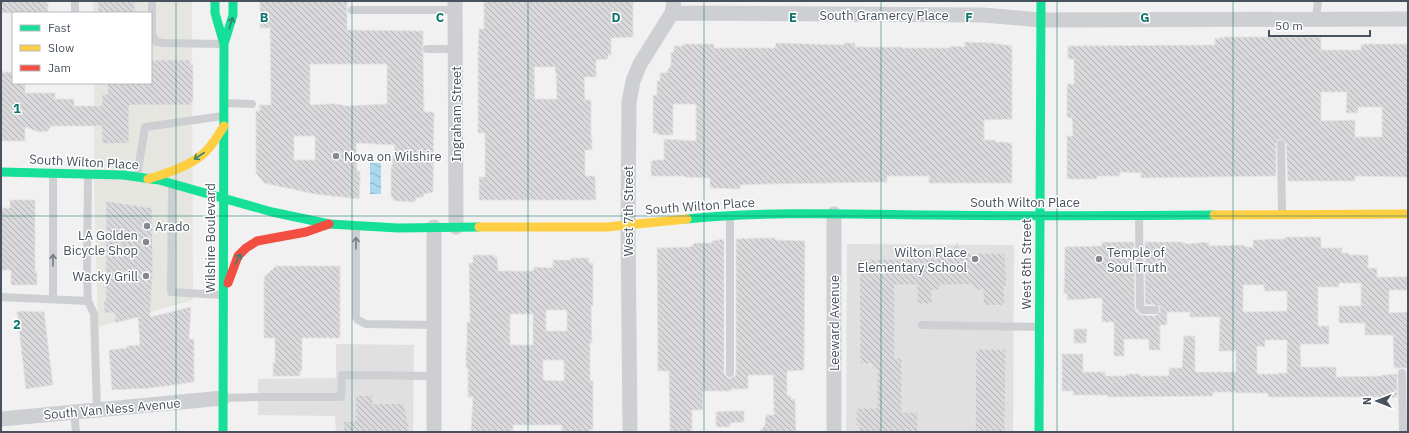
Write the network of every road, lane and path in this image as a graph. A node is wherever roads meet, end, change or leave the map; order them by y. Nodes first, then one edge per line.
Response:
1 (75, 1) edge
2 (152, 1) edge
3 (215, 1) edge
4 (233, 1) edge
5 (1041, 1) edge
6 (1318, 1) edge
7 (455, 6) edge
8 (673, 7) edge
9 (352, 10) dead end
10 (75, 12) edge
11 (1316, 19) junction
12 (1408, 19) edge
13 (1041, 20) junction
14 (224, 44) junction
15 (427, 49) dead end
16 (455, 49) junction
17 (224, 103) junction
18 (252, 104) dead end
19 (224, 116) junction
20 (224, 126) junction
21 (1281, 144) dead end
22 (1, 172) edge
23 (53, 173) junction
24 (88, 173) junction
25 (137, 177) junction
26 (148, 179) junction
27 (172, 184) junction
28 (224, 198) junction
29 (834, 214) junction
30 (1408, 214) edge
31 (730, 215) junction
32 (1139, 215) junction
33 (1282, 215) junction
34 (1039, 216) junction
35 (329, 224) junction
36 (628, 225) junction
37 (356, 227) junction
38 (434, 227) junction
39 (456, 227) junction
40 (223, 295) junction
41 (1, 297) edge
42 (53, 299) junction
43 (88, 301) junction
44 (1155, 310) dead end
45 (434, 324) junction
46 (922, 325) dead end
47 (1039, 327) junction
48 (730, 373) dead end
49 (1402, 373) dead end
50 (434, 376) junction
51 (223, 398) junction
52 (97, 410) junction
53 (74, 412) junction
54 (1, 419) edge
55 (76, 432) edge
56 (223, 432) edge
57 (434, 432) edge
58 (630, 432) edge
59 (834, 432) edge
60 (1039, 432) edge
61 (1403, 432) edge

1 - 10 lane
2 - 14 lane
3 - 14 main road, Wilshire Boulevard
14 -> 4 main road, Wilshire Boulevard
5 - 13 main road, West 8th Street
6 - 11 lane
7 - 9 lane
7 - 16 street, Ingraham Street
8 - 13 street, South Gramercy Place
8 - 36 street, West 7th Street
11 - 12 street, South Gramercy Place
11 - 13 street, South Gramercy Place
13 - 34 main road, West 8th Street
14 - 17 main road, Wilshire Boulevard
15 - 16 lane
16 - 39 street, Ingraham Street
17 - 18 lane
17 - 19 main road, Wilshire Boulevard
19 - 20 main road, Wilshire Boulevard
19 - 25 lane
20 -> 26 main road
20 - 28 main road, Wilshire Boulevard
21 - 33 lane
22 - 23 main road, South Wilton Place
23 - 24 main road, South Wilton Place
42 -> 23 lane
24 - 25 main road, South Wilton Place
24 - 43 lane
25 - 26 main road, South Wilton Place
26 - 27 main road, South Wilton Place
27 - 28 main road, South Wilton Place
27 - 40 lane
28 - 35 main road, South Wilton Place
28 - 40 main road, Wilshire Boulevard
29 - 31 main road, South Wilton Place
29 - 34 main road, South Wilton Place
29 - 59 street, Leeward Avenue
30 - 33 main road, South Wilton Place
31 - 36 main road, South Wilton Place
31 - 48 lane
32 - 33 main road, South Wilton Place
32 - 34 main road, South Wilton Place
32 - 44 lane
34 - 47 main road, West 8th Street
35 - 37 main road, South Wilton Place
40 -> 35 main road
36 - 39 main road, South Wilton Place
36 - 58 street, West 7th Street
37 - 38 main road, South Wilton Place
45 -> 37 lane
38 - 39 main road, South Wilton Place
38 - 45 street
40 - 51 main road, Wilshire Boulevard
41 - 42 lane
42 - 43 lane
43 - 52 lane
45 - 50 street
46 - 47 lane
47 - 60 main road, West 8th Street
49 - 61 lane
50 - 51 lane
50 - 57 street
51 - 52 street, South Van Ness Avenue
51 - 56 main road, Wilshire Boulevard
52 - 53 street, South Van Ness Avenue
53 - 54 street, South Van Ness Avenue
53 - 55 lane

